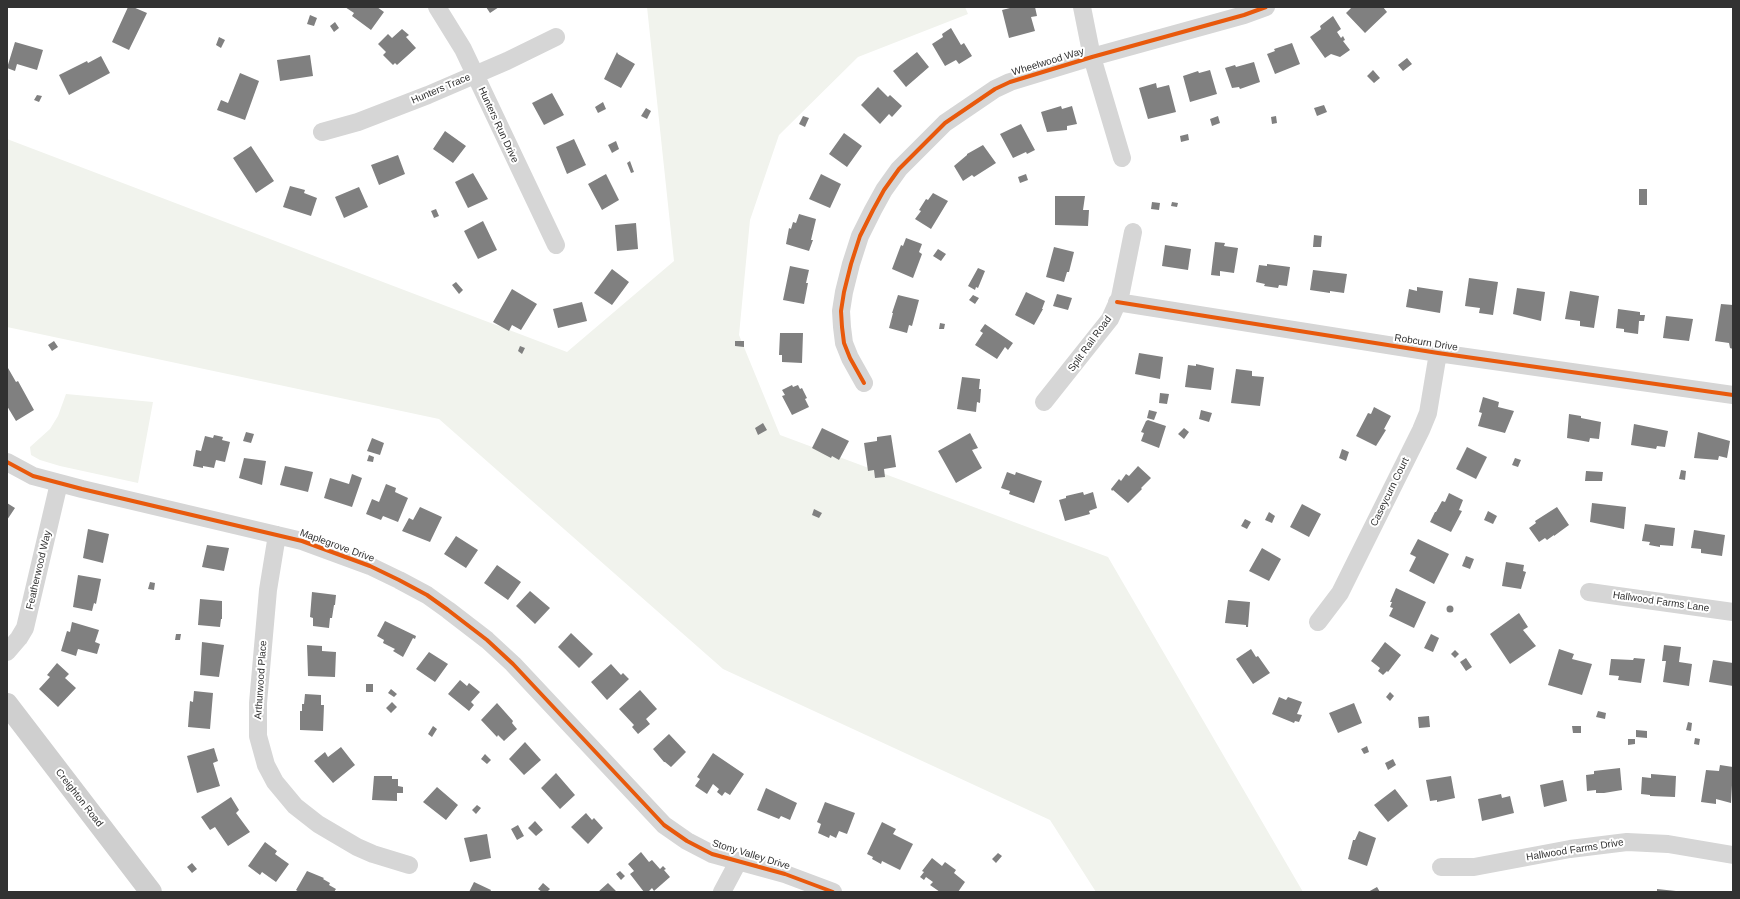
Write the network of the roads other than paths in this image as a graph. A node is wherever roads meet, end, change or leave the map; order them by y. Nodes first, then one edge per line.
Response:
1 (437, 7) edge
2 (1082, 7) edge
3 (1266, 7) edge
4 (556, 37) dead end
5 (1092, 57) junction
6 (475, 74) junction
7 (322, 132) dead end
8 (1122, 158) dead end
9 (1133, 232) dead end
10 (556, 245) dead end
11 (1118, 302) junction
12 (1438, 353) junction
13 (864, 383) dead end
14 (1733, 395) edge
15 (1044, 402) dead end
16 (7, 462) edge
17 (59, 483) junction
18 (277, 535) junction
19 (1589, 592) dead end
20 (1733, 612) edge
21 (1318, 622) dead end
22 (7, 652) edge
23 (7, 704) edge
24 (618, 775) joint
25 (1733, 855) edge
26 (738, 862) junction
27 (409, 865) dead end
28 (1441, 867) dead end
29 (152, 892) edge
30 (722, 892) edge
31 (833, 892) edge

1 - 6 street, Hunters Run Drive
2 - 5 street
3 - 5 street, Wheelwood Way
4 - 6 street, Hunters Trace
5 - 8 street
5 - 13 street, Wheelwood Way
6 - 7 street, Hunters Trace
6 - 10 street, Hunters Run Drive
9 - 11 street, Split Rail Road
11 - 12 street, Robcurn Drive
11 - 15 street, Split Rail Road
12 - 14 street, Robcurn Drive
12 - 21 street, Caseycurn Court
16 - 17 street, Maplegrove Drive
17 - 18 street, Maplegrove Drive
17 - 22 street, Featherwood Way
18 - 24 street, Maplegrove Drive
18 - 27 street, Arthurwood Place
19 - 20 street, Hallwood Farms Lane
23 - 29 main road, Creighton Road
24 - 26 street, Stony Valley Drive
25 - 28 street, Hallwood Farms Drive
26 - 30 street
26 - 31 street, Stony Valley Drive

